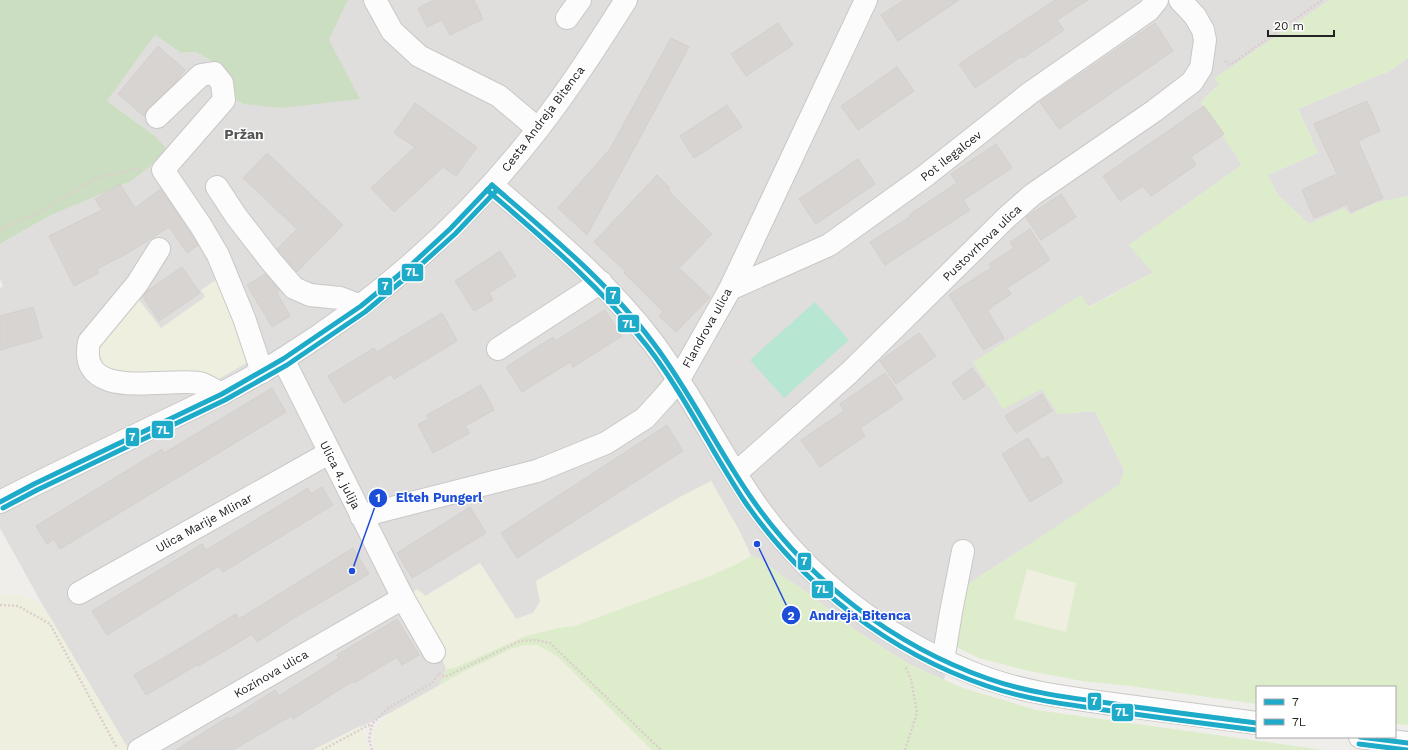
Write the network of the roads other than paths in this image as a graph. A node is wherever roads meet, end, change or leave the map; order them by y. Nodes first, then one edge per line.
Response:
1 (375, 0) edge
2 (580, 0) edge
3 (626, 0) edge
4 (866, 0) edge
5 (1157, 0) edge
6 (1180, 0) edge
7 (567, 18) dead end
8 (157, 117) dead end
9 (538, 129) junction
10 (492, 185) junction
11 (217, 187) dead end
12 (159, 249) dead end
13 (601, 282) junction
14 (730, 288) junction
15 (361, 306) junction
16 (498, 349) dead end
17 (283, 359) junction
18 (262, 372) junction
19 (679, 379) junction
20 (222, 394) junction
21 (329, 453) junction
22 (736, 473) junction
23 (0, 502) edge
24 (361, 516) junction
25 (963, 551) dead end
26 (79, 593) dead end
27 (403, 598) junction
28 (943, 660) junction
29 (436, 663) road end
30 (1256, 723) edge
31 (1368, 738) edge
32 (1408, 743) edge
33 (139, 750) edge

1 - 9 street
2 - 7 street
3 - 9 street, Cesta Andreja Bitenca
4 - 14 street, Flandrova ulica
5 - 14 street, Pot ilegalcev
6 - 22 street, Pustovrhova ulica
8 - 18 street
9 - 10 street, Cesta Andreja Bitenca
10 - 13 street
10 - 15 street, Cesta Andreja Bitenca
11 - 15 street
12 - 20 street
13 - 16 street
13 - 19 street
14 - 19 street, Flandrova ulica
15 - 17 street, Cesta Andreja Bitenca
17 - 18 street, Cesta Andreja Bitenca
17 - 21 street, Ulica 4. julija
18 - 20 street, Cesta Andreja Bitenca
19 - 22 street
19 - 24 street, Flandrova ulica
20 - 23 street, Cesta Andreja Bitenca
21 - 24 street, Ulica 4. julija
21 - 26 street, Ulica Marije Mlinar
22 - 28 street
24 - 27 street, Ulica 4. julija
25 - 28 street
27 - 29 street, Ulica 4. julija
27 - 33 street, Kozinova ulica
28 - 30 street
31 - 32 street

